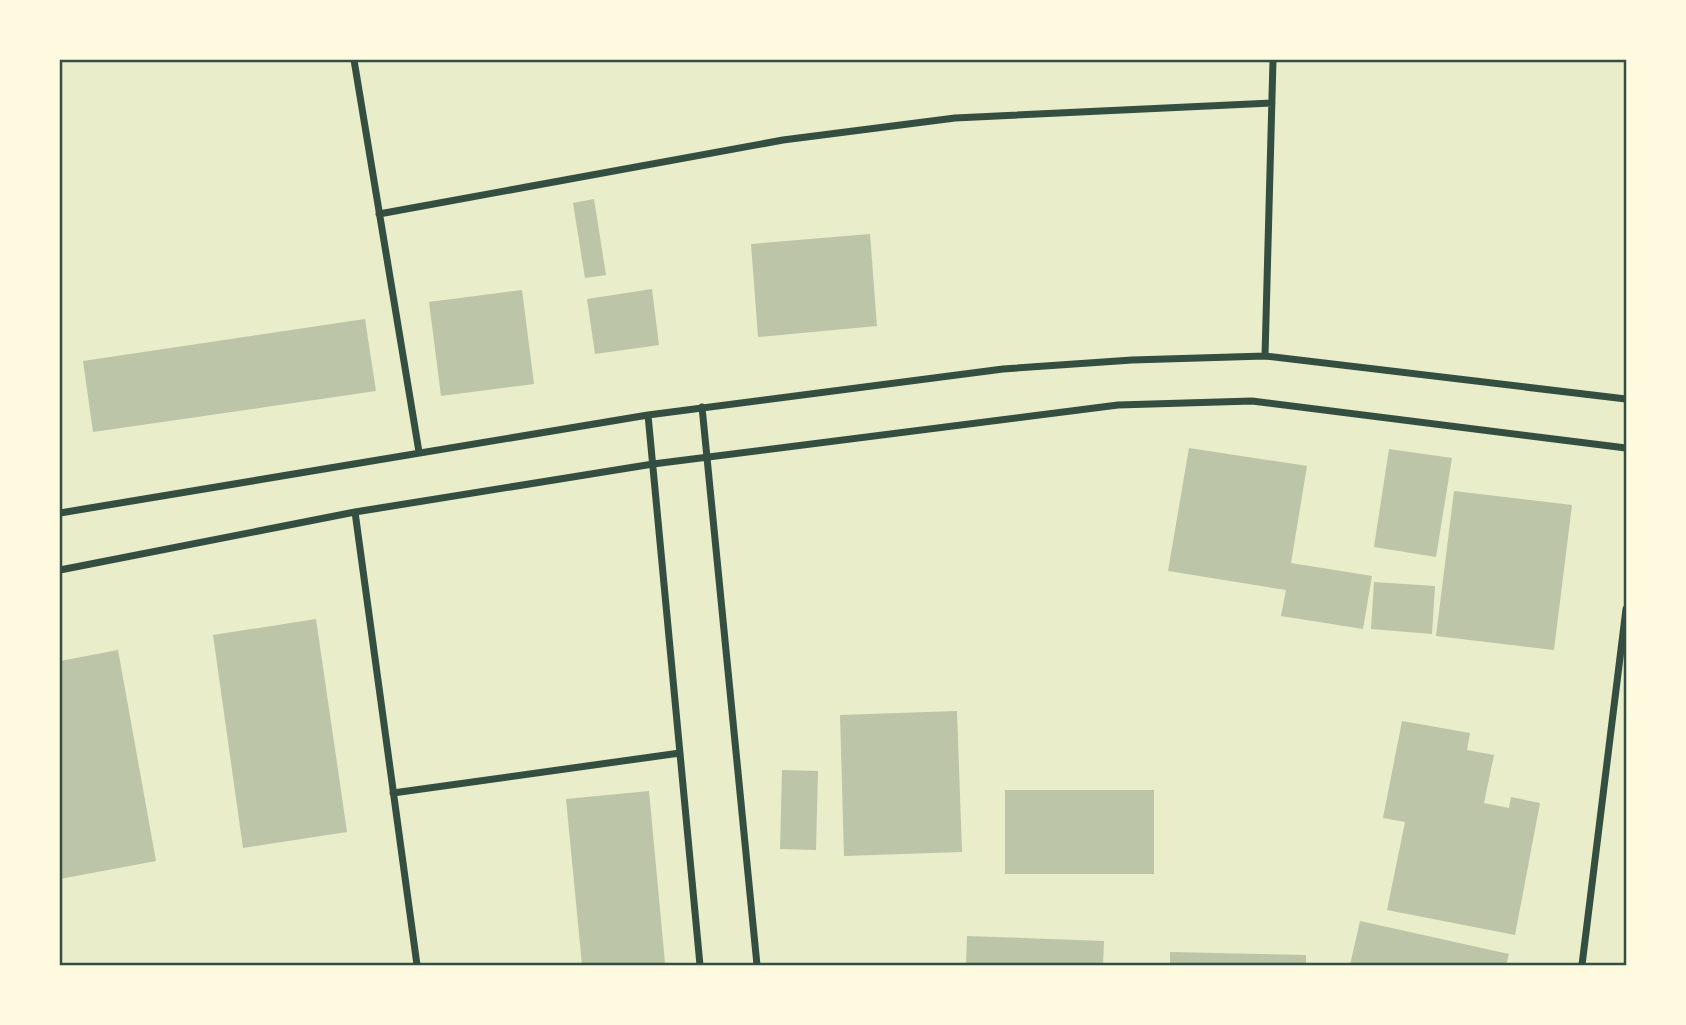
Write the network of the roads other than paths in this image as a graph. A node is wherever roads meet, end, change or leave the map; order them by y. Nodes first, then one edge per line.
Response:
1 (354, 60) edge
2 (1273, 60) edge
3 (1272, 103) junction
4 (379, 214) junction
5 (1265, 356) junction
6 (1626, 398) edge
7 (702, 407) junction
8 (649, 415) junction
9 (1626, 448) edge
10 (419, 452) junction
11 (707, 456) junction
12 (653, 464) junction
13 (355, 512) junction
14 (60, 513) edge
15 (60, 570) edge
16 (1626, 608) edge
17 (680, 753) junction
18 (393, 793) junction
19 (417, 965) edge
20 (699, 965) edge
21 (757, 965) edge
22 (1582, 965) edge

1 - 4 street
2 - 3 street
3 - 4 street
3 - 5 street
4 - 10 street
5 - 6 street
5 - 7 street
7 - 8 street
7 - 11 street
8 - 10 street
8 - 12 street
9 - 11 street
10 - 14 street
11 - 12 street
11 - 21 street
12 - 13 street
12 - 17 street
13 - 15 street
13 - 18 street
16 - 22 street
17 - 18 street
17 - 20 street
18 - 19 street

